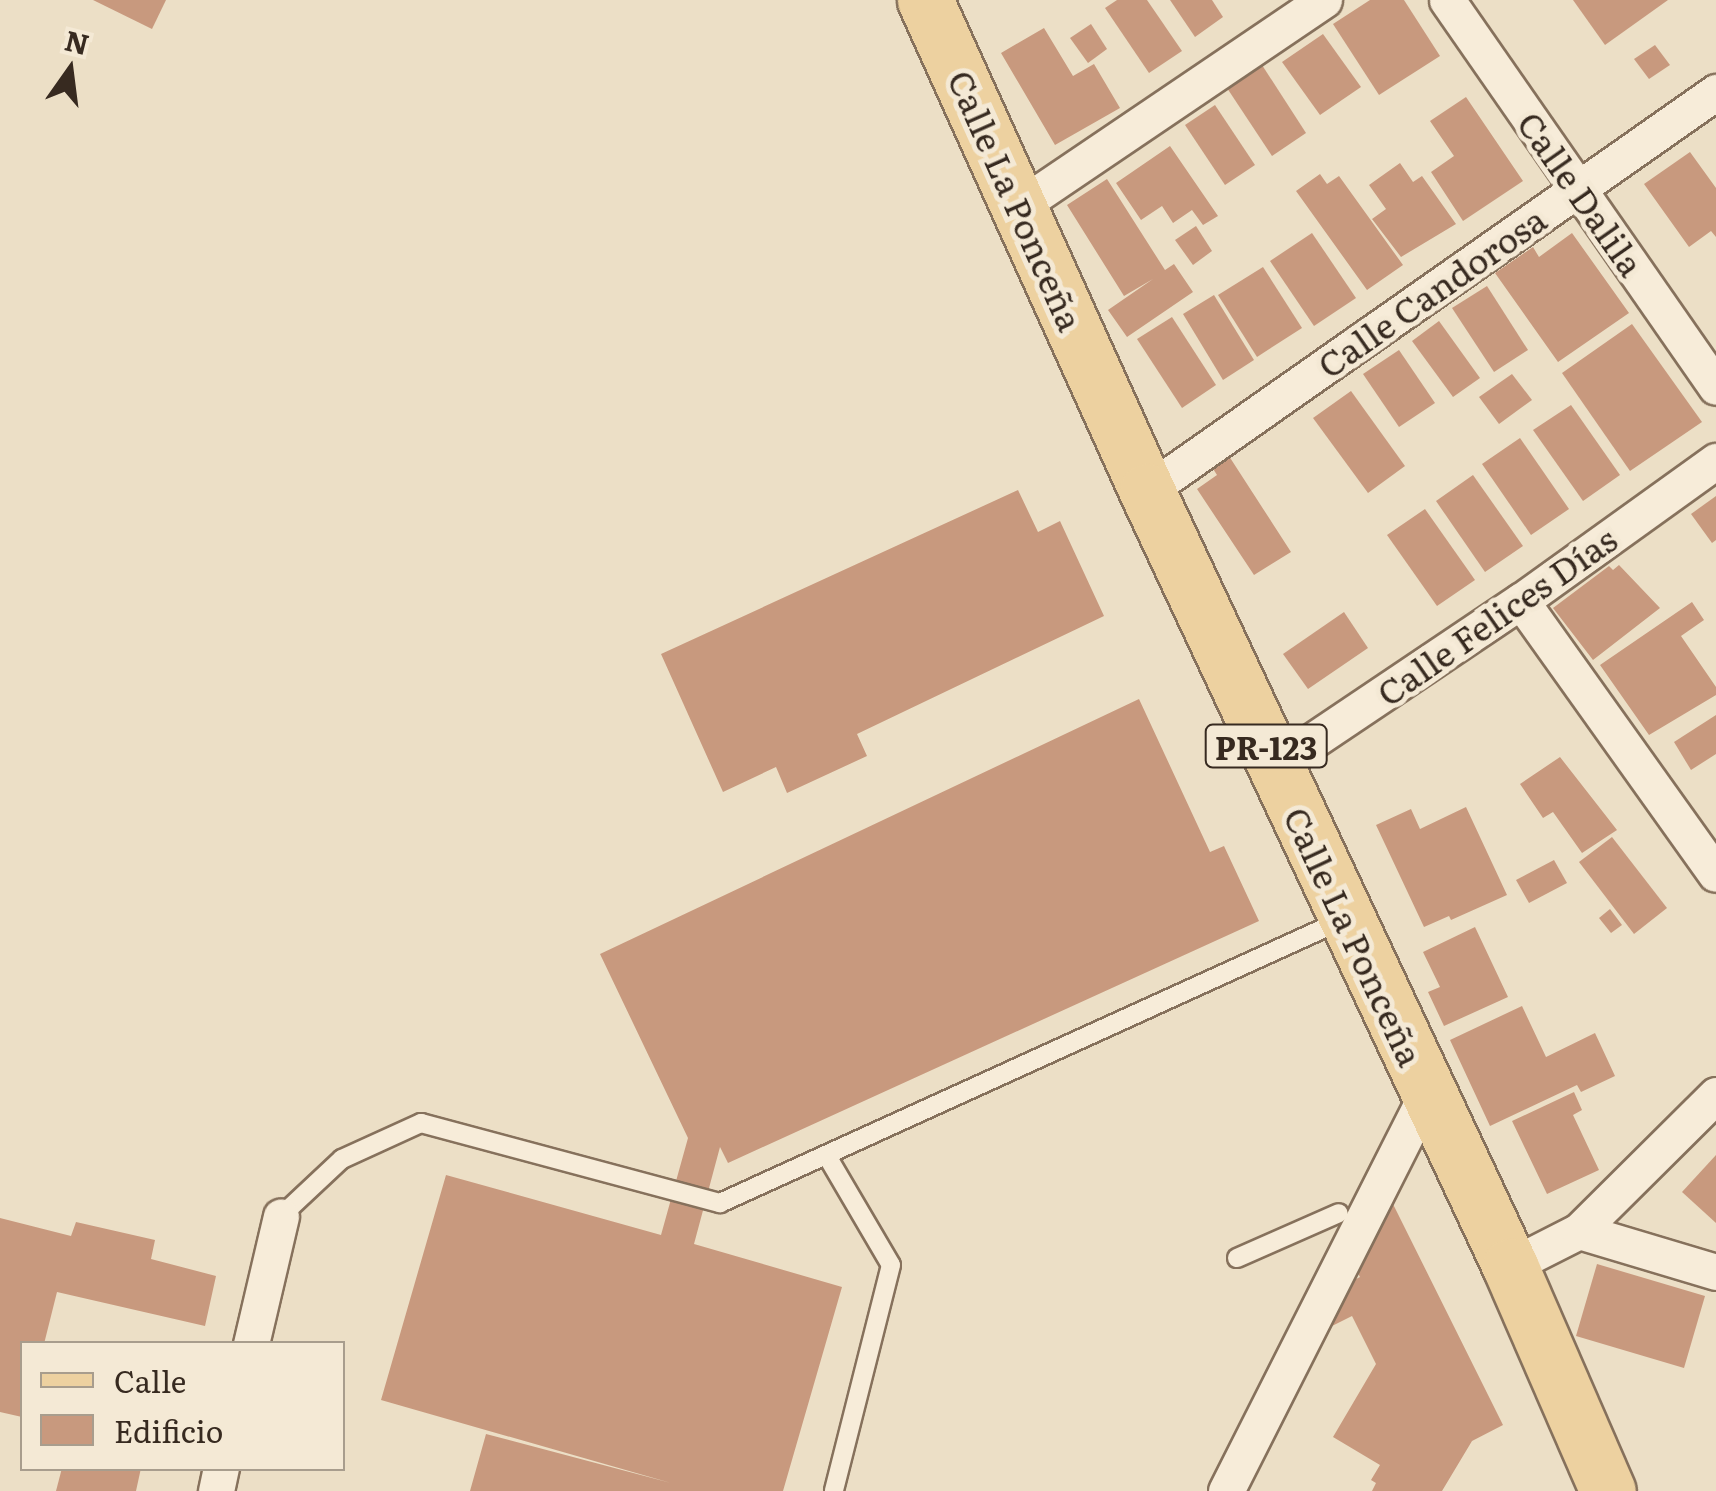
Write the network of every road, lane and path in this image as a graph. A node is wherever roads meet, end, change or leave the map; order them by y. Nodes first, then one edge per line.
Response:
1 (925, 0) edge
2 (1324, 0) edge
3 (1447, 0) edge
4 (1716, 92) edge
5 (1578, 187) junction
6 (1020, 205) junction
7 (1716, 387) edge
8 (1716, 461) edge
9 (1147, 491) junction
10 (1521, 600) junction
11 (1275, 766) junction
12 (1716, 874) edge
13 (1347, 918) junction
14 (1428, 1091) junction
15 (1716, 1095) edge
16 (827, 1156) junction
17 (1339, 1213) dead end
18 (282, 1216) joint
19 (1578, 1231) junction
20 (1238, 1258) dead end
21 (1510, 1266) junction
22 (1716, 1272) edge
23 (252, 1341) edge
24 (834, 1491) edge
25 (1226, 1491) edge
26 (1608, 1491) edge

1 - 6 main road, Calle La Ponceña / PR-123
2 - 6 street
3 - 5 street, Calle Dalila
4 - 5 street, Calle Candorosa
5 - 7 street, Calle Dalila
5 - 9 street, Calle Candorosa
6 - 9 main road, Calle La Ponceña / PR-123
8 - 10 street, Calle Felices Días
9 - 11 main road, Calle La Ponceña / PR-123
10 - 11 street, Calle Felices Días
10 - 12 street
11 - 13 main road, Calle La Ponceña / PR-123
13 - 14 main road, Calle La Ponceña / PR-123
13 - 16 lane
14 - 21 main road, Calle La Ponceña / PR-123
14 - 25 street
15 - 19 street
16 - 18 lane
16 - 24 lane
17 - 20 lane
18 - 23 street
19 - 21 street
19 - 22 street
21 - 26 main road, Calle La Ponceña / PR-123

